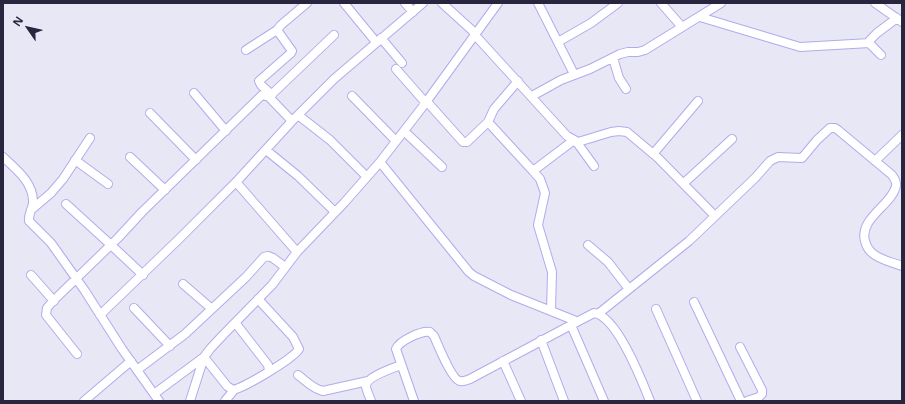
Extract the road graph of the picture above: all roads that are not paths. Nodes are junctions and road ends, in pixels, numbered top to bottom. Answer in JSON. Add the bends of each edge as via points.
{"nodes":[{"id":1,"x":307,"y":3,"type":"edge"},
{"id":2,"x":344,"y":3,"type":"edge"},
{"id":3,"x":405,"y":3,"type":"edge"},
{"id":4,"x":423,"y":3,"type":"edge"},
{"id":5,"x":442,"y":3,"type":"edge"},
{"id":6,"x":498,"y":3,"type":"edge"},
{"id":7,"x":538,"y":3,"type":"edge"},
{"id":8,"x":618,"y":3,"type":"edge"},
{"id":9,"x":661,"y":3,"type":"edge"},
{"id":10,"x":721,"y":3,"type":"edge"},
{"id":11,"x":875,"y":3,"type":"edge"},
{"id":12,"x":413,"y":12,"type":"junction"},
{"id":13,"x":700,"y":17,"type":"junction"},
{"id":14,"x":900,"y":20,"type":"edge"},
{"id":15,"x":682,"y":27,"type":"junction"},
{"id":16,"x":277,"y":30,"type":"junction"},
{"id":17,"x":475,"y":34,"type":"junction"},
{"id":18,"x":334,"y":35,"type":"dead end"},
{"id":19,"x":379,"y":40,"type":"junction"},
{"id":20,"x":558,"y":42,"type":"junction"},
{"id":21,"x":870,"y":43,"type":"junction"},
{"id":22,"x":246,"y":50,"type":"dead end"},
{"id":23,"x":881,"y":55,"type":"dead end"},
{"id":24,"x":614,"y":58,"type":"junction"},
{"id":25,"x":574,"y":74,"type":"junction"},
{"id":26,"x":518,"y":81,"type":"junction"},
{"id":27,"x":626,"y":89,"type":"dead end"},
{"id":28,"x":194,"y":93,"type":"dead end"},
{"id":29,"x":270,"y":96,"type":"junction"},
{"id":30,"x":352,"y":96,"type":"dead end"},
{"id":31,"x":532,"y":96,"type":"junction"},
{"id":32,"x":425,"y":102,"type":"junction"},
{"id":33,"x":698,"y":102,"type":"dead end"},
{"id":34,"x":150,"y":113,"type":"dead end"},
{"id":35,"x":298,"y":115,"type":"junction"},
{"id":36,"x":292,"y":122,"type":"junction"},
{"id":37,"x":488,"y":122,"type":"junction"},
{"id":38,"x":226,"y":131,"type":"junction"},
{"id":39,"x":404,"y":131,"type":"junction"},
{"id":40,"x":902,"y":135,"type":"edge"},
{"id":41,"x":90,"y":138,"type":"dead end"},
{"id":42,"x":732,"y":139,"type":"dead end"},
{"id":43,"x":574,"y":140,"type":"junction"},
{"id":44,"x":396,"y":141,"type":"junction"},
{"id":45,"x":266,"y":150,"type":"junction"},
{"id":46,"x":653,"y":154,"type":"junction"},
{"id":47,"x":3,"y":157,"type":"edge"},
{"id":48,"x":130,"y":157,"type":"dead end"},
{"id":49,"x":75,"y":160,"type":"junction"},
{"id":50,"x":196,"y":160,"type":"junction"},
{"id":51,"x":875,"y":161,"type":"junction"},
{"id":52,"x":380,"y":162,"type":"junction"},
{"id":53,"x":594,"y":166,"type":"dead end"},
{"id":54,"x":442,"y":167,"type":"dead end"},
{"id":55,"x":533,"y":171,"type":"junction"},
{"id":56,"x":367,"y":177,"type":"junction"},
{"id":57,"x":236,"y":182,"type":"junction"},
{"id":58,"x":108,"y":184,"type":"dead end"},
{"id":59,"x":684,"y":184,"type":"junction"},
{"id":60,"x":165,"y":190,"type":"junction"},
{"id":61,"x":66,"y":204,"type":"dead end"},
{"id":62,"x":31,"y":211,"type":"junction"},
{"id":63,"x":335,"y":212,"type":"junction"},
{"id":64,"x":716,"y":216,"type":"junction"},
{"id":65,"x":111,"y":244,"type":"junction"},
{"id":66,"x":588,"y":245,"type":"dead end"},
{"id":67,"x":297,"y":252,"type":"junction"},
{"id":68,"x":902,"y":266,"type":"edge"},
{"id":69,"x":285,"y":267,"type":"junction"},
{"id":70,"x":31,"y":275,"type":"dead end"},
{"id":71,"x":143,"y":275,"type":"junction"},
{"id":72,"x":76,"y":279,"type":"junction"},
{"id":73,"x":182,"y":284,"type":"dead end"},
{"id":74,"x":629,"y":289,"type":"junction"},
{"id":75,"x":258,"y":299,"type":"junction"},
{"id":76,"x":54,"y":301,"type":"junction"},
{"id":77,"x":694,"y":302,"type":"dead end"},
{"id":78,"x":134,"y":308,"type":"dead end"},
{"id":79,"x":212,"y":309,"type":"junction"},
{"id":80,"x":656,"y":309,"type":"dead end"},
{"id":81,"x":551,"y":311,"type":"junction"},
{"id":82,"x":598,"y":314,"type":"junction"},
{"id":83,"x":100,"y":315,"type":"junction"},
{"id":84,"x":573,"y":323,"type":"junction"},
{"id":85,"x":237,"y":324,"type":"dead end"},
{"id":86,"x":541,"y":340,"type":"junction"},
{"id":87,"x":170,"y":346,"type":"junction"},
{"id":88,"x":740,"y":347,"type":"dead end"},
{"id":89,"x":77,"y":354,"type":"dead end"},
{"id":90,"x":204,"y":358,"type":"junction"},
{"id":91,"x":131,"y":361,"type":"junction"},
{"id":92,"x":503,"y":361,"type":"junction"},
{"id":93,"x":401,"y":365,"type":"junction"},
{"id":94,"x":137,"y":370,"type":"junction"},
{"id":95,"x":269,"y":371,"type":"junction"},
{"id":96,"x":298,"y":375,"type":"dead end"},
{"id":97,"x":368,"y":381,"type":"junction"},
{"id":98,"x":234,"y":390,"type":"junction"},
{"id":99,"x":154,"y":394,"type":"junction"},
{"id":100,"x":84,"y":401,"type":"edge"},
{"id":101,"x":159,"y":401,"type":"edge"},
{"id":102,"x":190,"y":401,"type":"edge"},
{"id":103,"x":225,"y":401,"type":"edge"},
{"id":104,"x":371,"y":401,"type":"edge"},
{"id":105,"x":414,"y":401,"type":"edge"},
{"id":106,"x":521,"y":401,"type":"edge"},
{"id":107,"x":564,"y":401,"type":"edge"},
{"id":108,"x":604,"y":401,"type":"edge"},
{"id":109,"x":650,"y":401,"type":"edge"},
{"id":110,"x":697,"y":401,"type":"edge"},
{"id":111,"x":740,"y":401,"type":"edge"},
{"id":112,"x":747,"y":401,"type":"edge"}],
"edges":[{"from":1,"to":16,"type":"street"},
{"from":2,"to":19,"type":"street"},
{"from":3,"to":12,"type":"street"},
{"from":4,"to":12,"type":"street"},
{"from":5,"to":17,"type":"street"},
{"from":6,"to":17,"type":"street"},
{"from":7,"to":20,"type":"street"},
{"from":8,"to":20,"type":"street","via":[[591,23]]},
{"from":9,"to":15,"type":"street"},
{"from":10,"to":13,"type":"street"},
{"from":11,"to":14,"type":"street"},
{"from":12,"to":19,"type":"street"},
{"from":13,"to":15,"type":"street"},
{"from":13,"to":21,"type":"street","via":[[800,47]]},
{"from":14,"to":21,"type":"street","via":[[876,33]]},
{"from":15,"to":24,"type":"street","via":[[645,50],[624,52]]},
{"from":16,"to":22,"type":"street"},
{"from":16,"to":29,"type":"street","via":[[292,51],[260,81]]},
{"from":17,"to":26,"type":"street"},
{"from":17,"to":32,"type":"street"},
{"from":18,"to":29,"type":"street"},
{"from":19,"to":32,"type":"street"},
{"from":19,"to":35,"type":"street"},
{"from":20,"to":25,"type":"street"},
{"from":21,"to":23,"type":"street"},
{"from":24,"to":25,"type":"street"},
{"from":24,"to":27,"type":"street","via":[[619,78]]},
{"from":25,"to":31,"type":"street"},
{"from":26,"to":31,"type":"street"},
{"from":26,"to":37,"type":"street","via":[[494,109]]},
{"from":28,"to":38,"type":"street"},
{"from":29,"to":36,"type":"street"},
{"from":29,"to":38,"type":"street","via":[[262,95]]},
{"from":30,"to":44,"type":"street"},
{"from":31,"to":43,"type":"street","via":[[567,136]]},
{"from":32,"to":37,"type":"street","via":[[463,142],[467,142]]},
{"from":32,"to":39,"type":"street"},
{"from":33,"to":46,"type":"street"},
{"from":34,"to":50,"type":"street"},
{"from":35,"to":36,"type":"street"},
{"from":35,"to":56,"type":"street","via":[[330,140]]},
{"from":36,"to":45,"type":"street"},
{"from":37,"to":55,"type":"street"},
{"from":38,"to":50,"type":"street"},
{"from":39,"to":44,"type":"street"},
{"from":39,"to":54,"type":"street"},
{"from":40,"to":51,"type":"street"},
{"from":41,"to":49,"type":"street"},
{"from":42,"to":59,"type":"street"},
{"from":43,"to":46,"type":"street","via":[[578,142],[611,132],[624,131]]},
{"from":43,"to":53,"type":"street"},
{"from":43,"to":55,"type":"street"},
{"from":44,"to":52,"type":"street"},
{"from":45,"to":57,"type":"street"},
{"from":45,"to":63,"type":"street","via":[[298,176]]},
{"from":46,"to":59,"type":"street"},
{"from":47,"to":62,"type":"street","via":[[27,182],[33,200]]},
{"from":48,"to":60,"type":"street"},
{"from":49,"to":58,"type":"street"},
{"from":49,"to":62,"type":"street","via":[[57,186]]},
{"from":50,"to":60,"type":"street"},
{"from":51,"to":64,"type":"street","via":[[838,130],[830,128],[802,158],[778,157],[770,161]]},
{"from":51,"to":68,"type":"street","via":[[892,175],[897,185],[868,222],[864,229],[864,241],[874,255]]},
{"from":52,"to":56,"type":"street"},
{"from":52,"to":81,"type":"street","via":[[469,272],[505,292]]},
{"from":55,"to":81,"type":"street","via":[[540,179],[544,193],[538,225],[552,272]]},
{"from":56,"to":63,"type":"street"},
{"from":57,"to":67,"type":"street"},
{"from":57,"to":71,"type":"street"},
{"from":59,"to":64,"type":"street"},
{"from":60,"to":65,"type":"street"},
{"from":61,"to":65,"type":"street"},
{"from":62,"to":72,"type":"street","via":[[29,222],[51,243]]},
{"from":63,"to":67,"type":"street"},
{"from":64,"to":74,"type":"street"},
{"from":65,"to":71,"type":"street"},
{"from":65,"to":72,"type":"street"},
{"from":66,"to":74,"type":"street","via":[[608,262]]},
{"from":67,"to":69,"type":"street"},
{"from":69,"to":75,"type":"street"},
{"from":69,"to":79,"type":"street","via":[[273,258],[264,257]]},
{"from":70,"to":76,"type":"street"},
{"from":71,"to":83,"type":"street"},
{"from":72,"to":76,"type":"street"},
{"from":72,"to":83,"type":"street"},
{"from":73,"to":79,"type":"street"},
{"from":74,"to":82,"type":"street"},
{"from":75,"to":90,"type":"street","via":[[222,335]]},
{"from":75,"to":95,"type":"street","via":[[293,337],[299,349]]},
{"from":76,"to":89,"type":"street","via":[[47,308],[46,316]]},
{"from":77,"to":111,"type":"street"},
{"from":78,"to":87,"type":"street"},
{"from":79,"to":87,"type":"street"},
{"from":80,"to":110,"type":"street"},
{"from":81,"to":84,"type":"street"},
{"from":82,"to":84,"type":"street","via":[[591,314]]},
{"from":82,"to":109,"type":"street","via":[[619,336],[630,354]]},
{"from":83,"to":91,"type":"street"},
{"from":84,"to":86,"type":"street"},
{"from":84,"to":108,"type":"street"},
{"from":85,"to":95,"type":"street"},
{"from":86,"to":92,"type":"street"},
{"from":86,"to":107,"type":"street"},
{"from":87,"to":94,"type":"street"},
{"from":88,"to":112,"type":"street","via":[[762,390],[762,394]]},
{"from":90,"to":98,"type":"street","via":[[227,386]]},
{"from":90,"to":99,"type":"street"},
{"from":90,"to":102,"type":"street"},
{"from":91,"to":94,"type":"street"},
{"from":91,"to":100,"type":"street"},
{"from":92,"to":93,"type":"street","via":[[470,379],[458,380],[450,370],[434,336],[428,331],[397,346]]},
{"from":92,"to":106,"type":"street"},
{"from":93,"to":97,"type":"street"},
{"from":93,"to":105,"type":"street"},
{"from":94,"to":99,"type":"street"},
{"from":95,"to":98,"type":"street"},
{"from":96,"to":97,"type":"street","via":[[312,387],[323,392]]},
{"from":97,"to":104,"type":"street","via":[[366,387]]},
{"from":98,"to":103,"type":"street"},
{"from":99,"to":101,"type":"street"}]}
